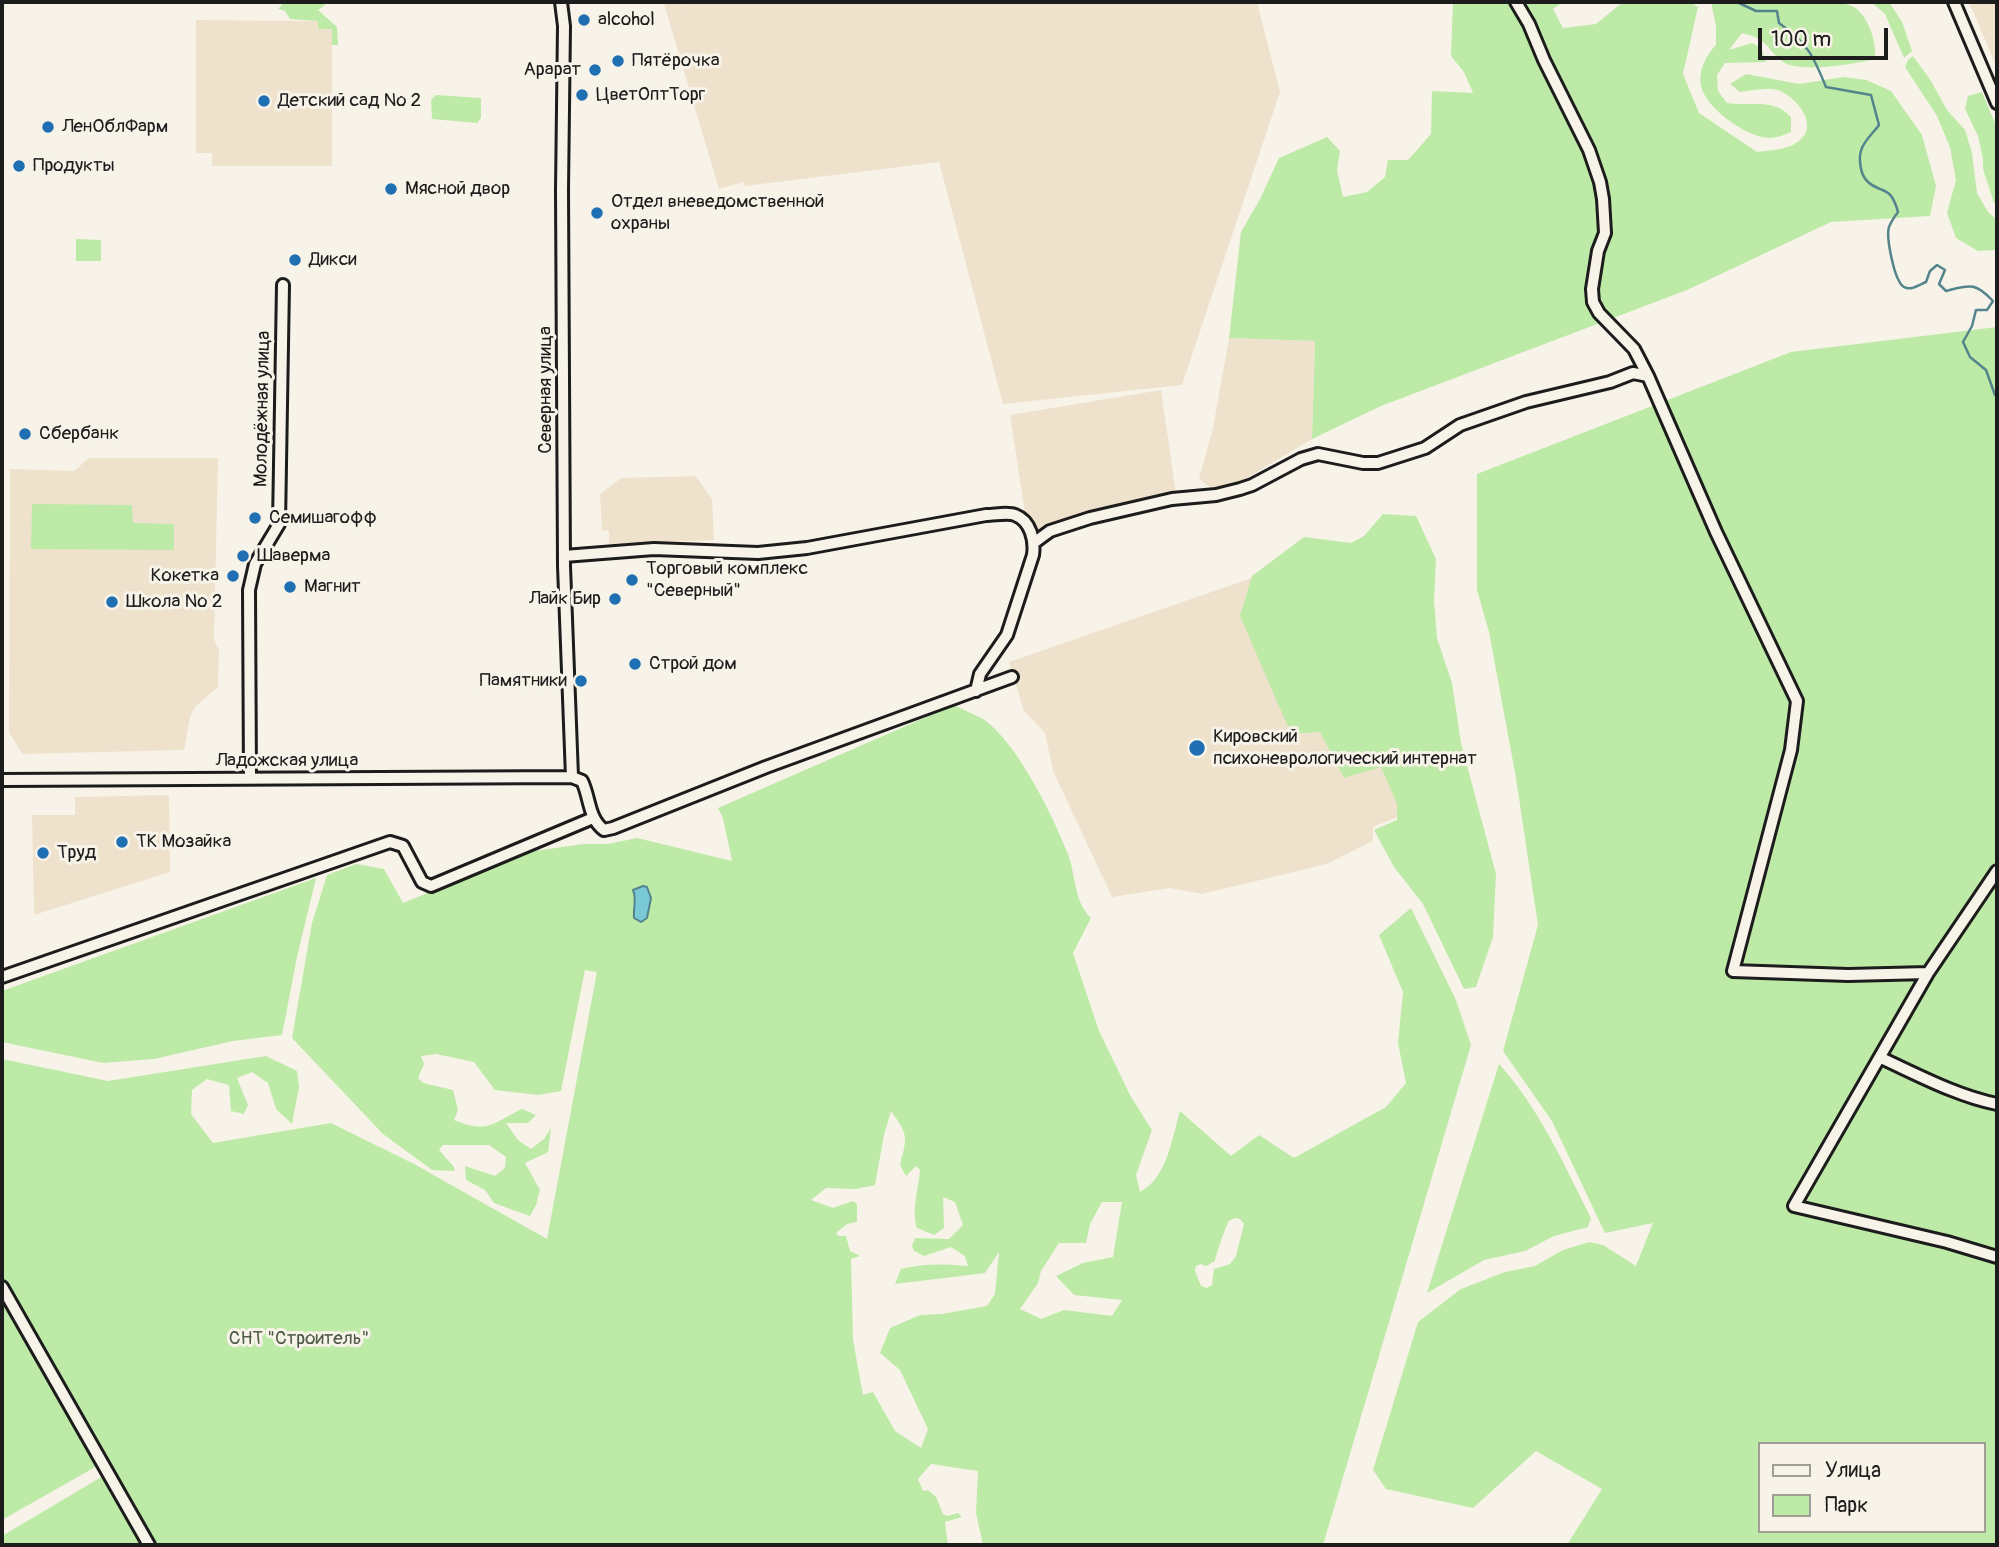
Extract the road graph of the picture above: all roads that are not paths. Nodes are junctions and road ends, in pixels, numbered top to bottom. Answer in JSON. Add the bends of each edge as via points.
{"nodes":[{"id":1,"x":561,"y":2,"type":"edge"},
{"id":2,"x":1516,"y":2,"type":"edge"},
{"id":3,"x":1954,"y":2,"type":"edge"},
{"id":4,"x":1997,"y":103,"type":"edge"},
{"id":5,"x":283,"y":285,"type":"dead end"},
{"id":6,"x":1648,"y":376,"type":"junction"},
{"id":7,"x":1035,"y":542,"type":"junction"},
{"id":8,"x":564,"y":556,"type":"junction"},
{"id":9,"x":1012,"y":677,"type":"dead end"},
{"id":10,"x":976,"y":691,"type":"junction"},
{"id":11,"x":572,"y":777,"type":"junction"},
{"id":12,"x":250,"y":778,"type":"junction"},
{"id":13,"x":2,"y":780,"type":"edge"},
{"id":14,"x":593,"y":818,"type":"junction"},
{"id":15,"x":1997,"y":871,"type":"edge"},
{"id":16,"x":1928,"y":973,"type":"junction"},
{"id":17,"x":2,"y":977,"type":"edge"},
{"id":18,"x":1881,"y":1058,"type":"junction"},
{"id":19,"x":1997,"y":1104,"type":"edge"},
{"id":20,"x":1997,"y":1257,"type":"edge"},
{"id":21,"x":2,"y":1287,"type":"edge"},
{"id":22,"x":149,"y":1545,"type":"edge"}],
"edges":[{"from":1,"to":8,"type":"street","name":"Северная улица"},
{"from":2,"to":6,"type":"street","via":[[1589,150],[1600,182],[1605,233],[1598,251],[1593,302],[1634,349]]},
{"from":3,"to":4,"type":"street"},
{"from":5,"to":12,"type":"street","name":"Молодёжная улица","via":[[279,524],[255,564],[249,590]]},
{"from":6,"to":7,"type":"street","via":[[1633,373],[1526,402],[1460,425],[1425,447],[1378,463],[1318,454],[1240,489],[1090,518],[1050,531]]},
{"from":6,"to":16,"type":"street","via":[[1797,701],[1791,750],[1733,971]]},
{"from":7,"to":8,"type":"street","via":[[1024,522],[1014,515],[986,515],[758,553],[654,549]]},
{"from":7,"to":10,"type":"street","via":[[1007,635],[980,674]]},
{"from":8,"to":11,"type":"street","name":"Северная улица"},
{"from":9,"to":10,"type":"street"},
{"from":10,"to":14,"type":"street","via":[[613,828],[604,830]]},
{"from":11,"to":12,"type":"street","name":"Ладожская улица"},
{"from":11,"to":14,"type":"street","via":[[582,780]]},
{"from":12,"to":13,"type":"street","name":"Ладожская улица"},
{"from":14,"to":17,"type":"street","via":[[430,886],[422,882],[402,846],[390,842]]},
{"from":15,"to":16,"type":"street"},
{"from":16,"to":18,"type":"street"},
{"from":18,"to":19,"type":"street"},
{"from":18,"to":20,"type":"street","via":[[1794,1206]]},
{"from":21,"to":22,"type":"street"}]}
